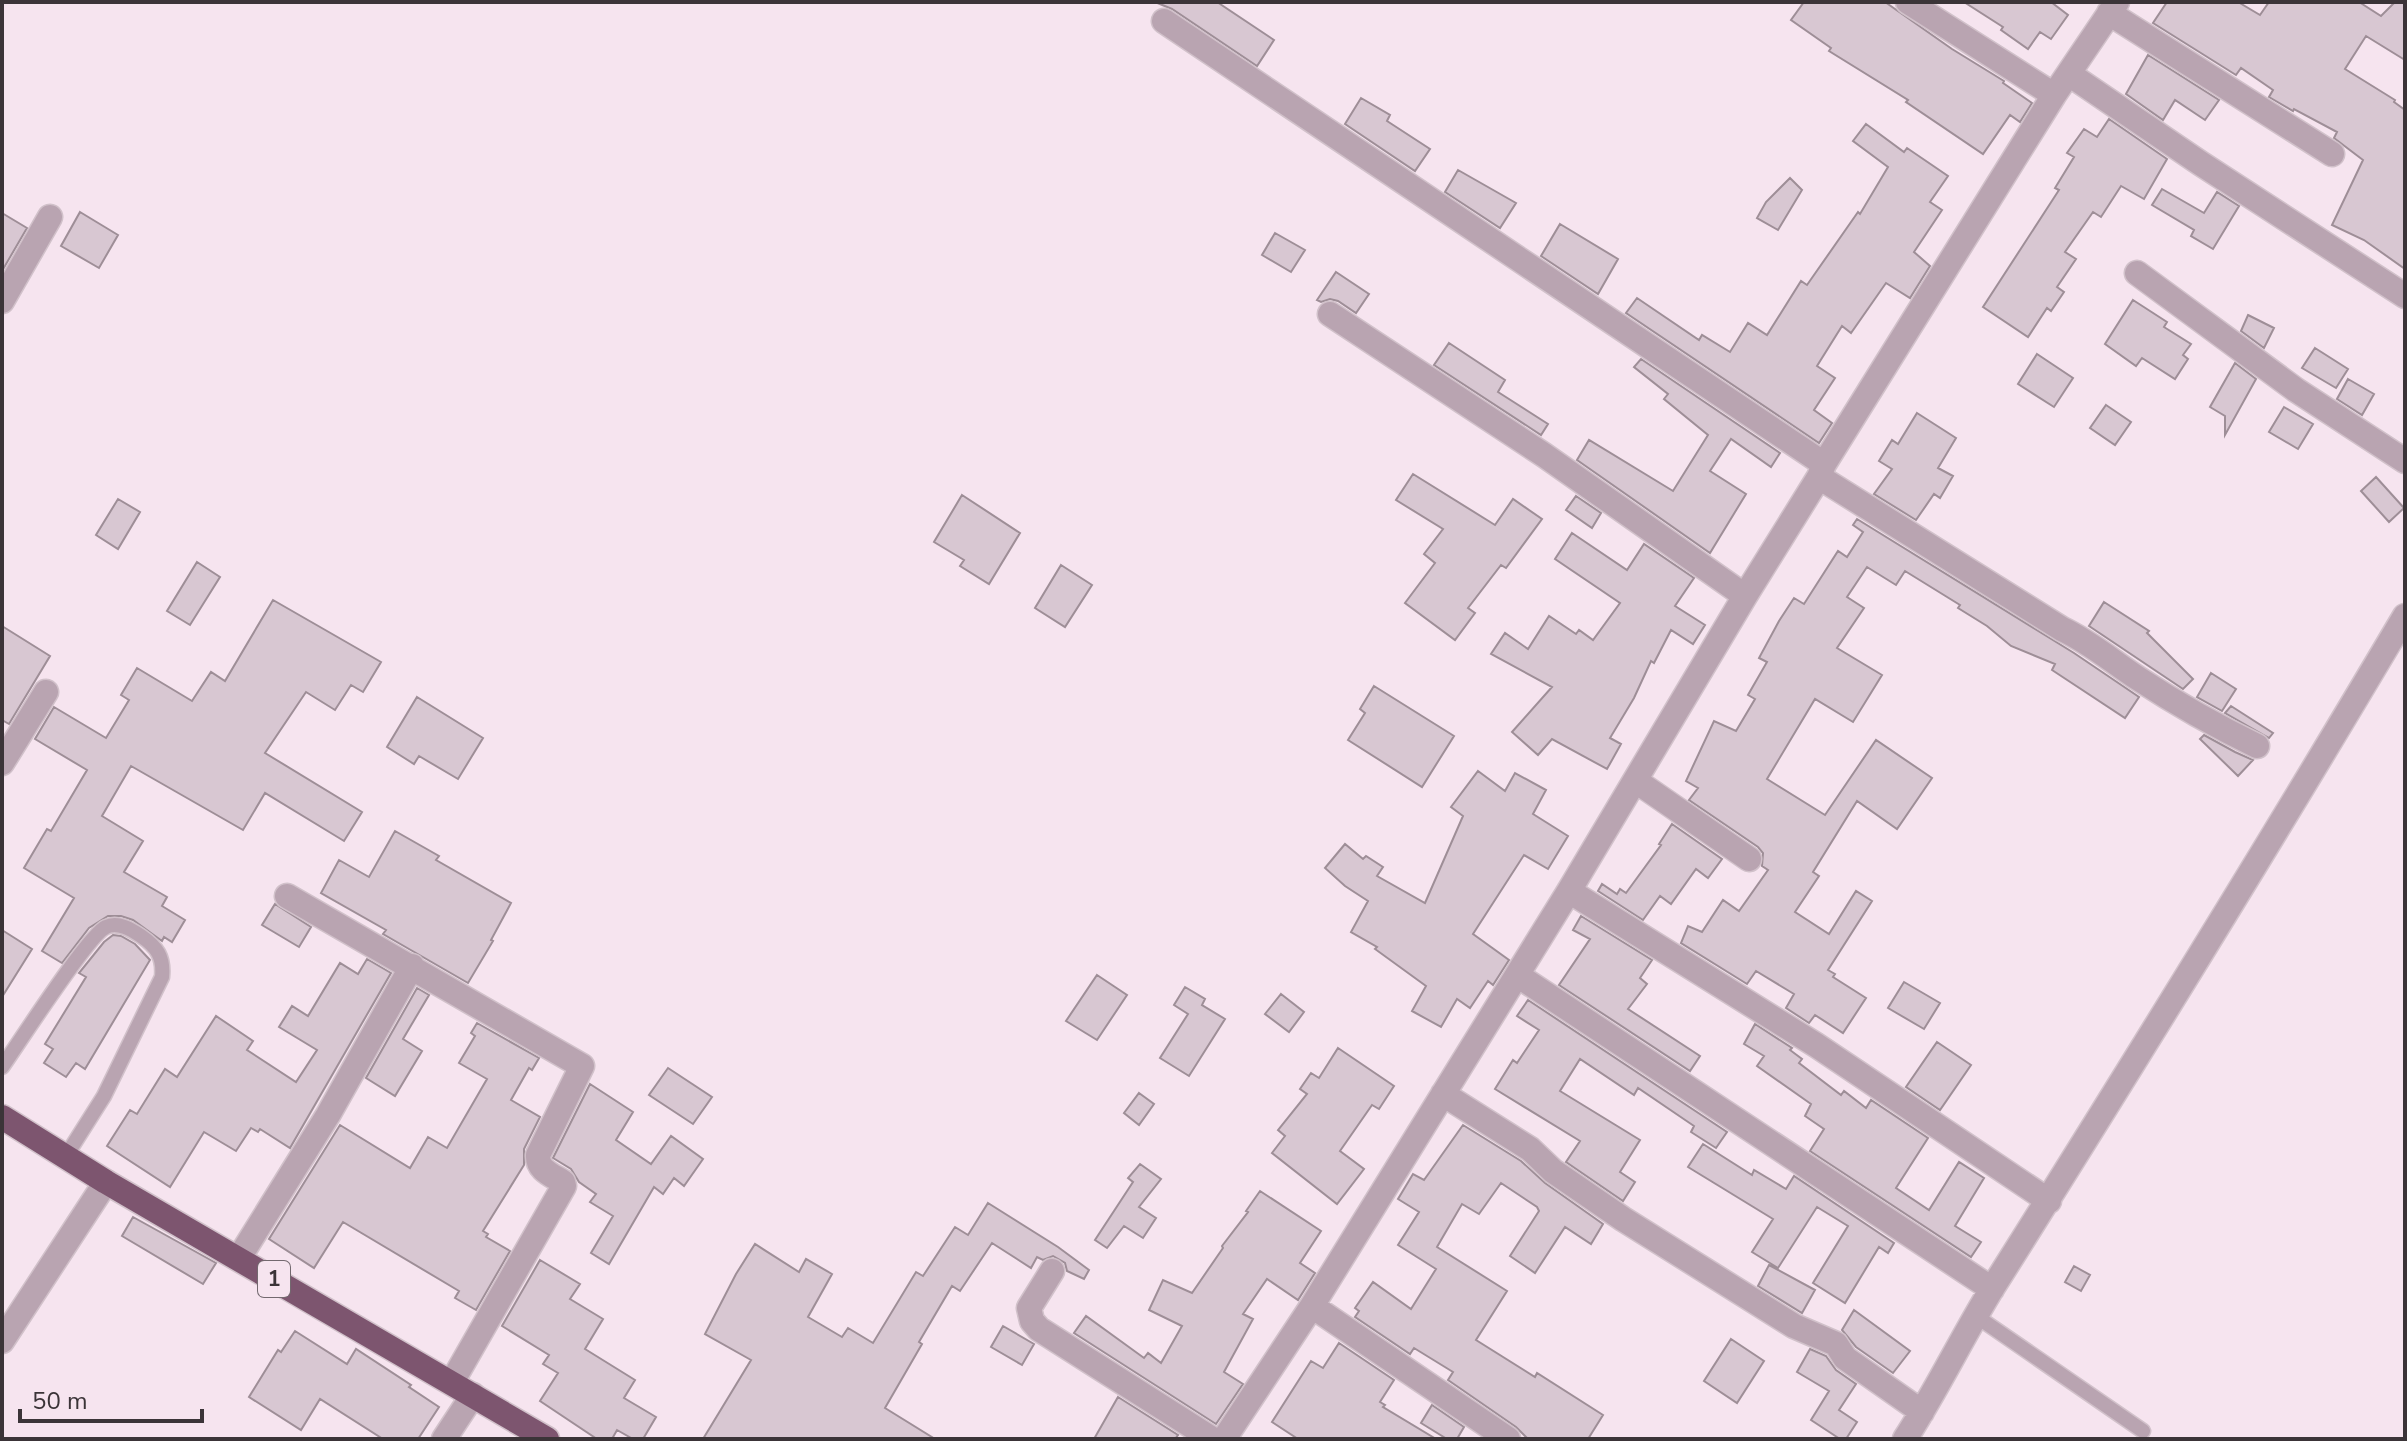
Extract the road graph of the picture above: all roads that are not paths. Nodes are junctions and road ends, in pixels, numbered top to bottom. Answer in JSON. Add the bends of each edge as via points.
{"nodes":[{"id":1,"x":1908,"y":2,"type":"edge"},
{"id":2,"x":2113,"y":7,"type":"edge"},
{"id":3,"x":1164,"y":21,"type":"dead end"},
{"id":4,"x":2069,"y":74,"type":"junction"},
{"id":5,"x":2054,"y":95,"type":"junction"},
{"id":6,"x":2332,"y":154,"type":"dead end"},
{"id":7,"x":50,"y":217,"type":"dead end"},
{"id":8,"x":2137,"y":273,"type":"dead end"},
{"id":9,"x":2405,"y":296,"type":"edge"},
{"id":10,"x":2,"y":301,"type":"edge"},
{"id":11,"x":1330,"y":314,"type":"dead end"},
{"id":12,"x":2405,"y":461,"type":"edge"},
{"id":13,"x":1822,"y":470,"type":"junction"},
{"id":14,"x":1745,"y":596,"type":"junction"},
{"id":15,"x":2405,"y":616,"type":"edge"},
{"id":16,"x":46,"y":692,"type":"dead end"},
{"id":17,"x":2257,"y":746,"type":"dead end"},
{"id":18,"x":2,"y":763,"type":"edge"},
{"id":19,"x":1636,"y":781,"type":"junction"},
{"id":20,"x":1749,"y":859,"type":"dead end"},
{"id":21,"x":1569,"y":891,"type":"junction"},
{"id":22,"x":287,"y":896,"type":"dead end"},
{"id":23,"x":412,"y":966,"type":"junction"},
{"id":24,"x":1517,"y":975,"type":"junction"},
{"id":25,"x":2,"y":1067,"type":"edge"},
{"id":26,"x":1443,"y":1094,"type":"junction"},
{"id":27,"x":2,"y":1117,"type":"edge"},
{"id":28,"x":66,"y":1156,"type":"junction"},
{"id":29,"x":106,"y":1182,"type":"junction"},
{"id":30,"x":2049,"y":1201,"type":"junction"},
{"id":31,"x":239,"y":1258,"type":"junction"},
{"id":32,"x":1052,"y":1271,"type":"dead end"},
{"id":33,"x":1992,"y":1289,"type":"junction"},
{"id":34,"x":1312,"y":1306,"type":"junction"},
{"id":35,"x":1976,"y":1316,"type":"junction"},
{"id":36,"x":2,"y":1341,"type":"edge"},
{"id":37,"x":452,"y":1382,"type":"junction"},
{"id":38,"x":473,"y":1395,"type":"junction"},
{"id":39,"x":1922,"y":1412,"type":"junction"},
{"id":40,"x":2143,"y":1431,"type":"dead end"},
{"id":41,"x":1224,"y":1438,"type":"edge"},
{"id":42,"x":444,"y":1439,"type":"edge"},
{"id":43,"x":547,"y":1439,"type":"edge"},
{"id":44,"x":1508,"y":1439,"type":"edge"},
{"id":45,"x":1905,"y":1439,"type":"edge"}],
"edges":[{"from":1,"to":5,"type":"street"},
{"from":2,"to":4,"type":"street"},
{"from":2,"to":6,"type":"street"},
{"from":3,"to":13,"type":"street"},
{"from":4,"to":5,"type":"street"},
{"from":4,"to":9,"type":"street"},
{"from":5,"to":13,"type":"street"},
{"from":7,"to":10,"type":"street"},
{"from":8,"to":12,"type":"street","via":[[2296,390]]},
{"from":11,"to":14,"type":"street"},
{"from":13,"to":14,"type":"street"},
{"from":13,"to":17,"type":"street","via":[[2192,714]]},
{"from":14,"to":19,"type":"street"},
{"from":15,"to":30,"type":"street"},
{"from":16,"to":18,"type":"street"},
{"from":19,"to":20,"type":"street"},
{"from":19,"to":21,"type":"street"},
{"from":21,"to":24,"type":"street"},
{"from":21,"to":30,"type":"street","via":[[1816,1045]]},
{"from":22,"to":23,"type":"street"},
{"from":23,"to":31,"type":"street"},
{"from":23,"to":37,"type":"street","via":[[582,1066],[538,1155],[541,1167],[564,1186]]},
{"from":24,"to":26,"type":"street"},
{"from":24,"to":33,"type":"street"},
{"from":25,"to":28,"type":"lane","via":[[105,927],[124,927],[152,944],[162,960],[162,977],[104,1096]]},
{"from":26,"to":34,"type":"street"},
{"from":26,"to":39,"type":"street","via":[[1530,1149],[1623,1219],[1794,1326],[1836,1344],[1845,1358]]},
{"from":27,"to":28,"type":"highway","number":"1"},
{"from":28,"to":29,"type":"highway","number":"1"},
{"from":29,"to":31,"type":"highway","number":"1"},
{"from":29,"to":36,"type":"street"},
{"from":30,"to":33,"type":"street"},
{"from":31,"to":37,"type":"highway","number":"1"},
{"from":32,"to":41,"type":"street","via":[[1029,1308],[1039,1329]]},
{"from":33,"to":35,"type":"street"},
{"from":34,"to":41,"type":"street"},
{"from":34,"to":44,"type":"street"},
{"from":35,"to":39,"type":"street"},
{"from":35,"to":40,"type":"lane"},
{"from":37,"to":38,"type":"highway","number":"1"},
{"from":38,"to":42,"type":"street"},
{"from":38,"to":43,"type":"highway","number":"1"},
{"from":39,"to":45,"type":"street"}]}
